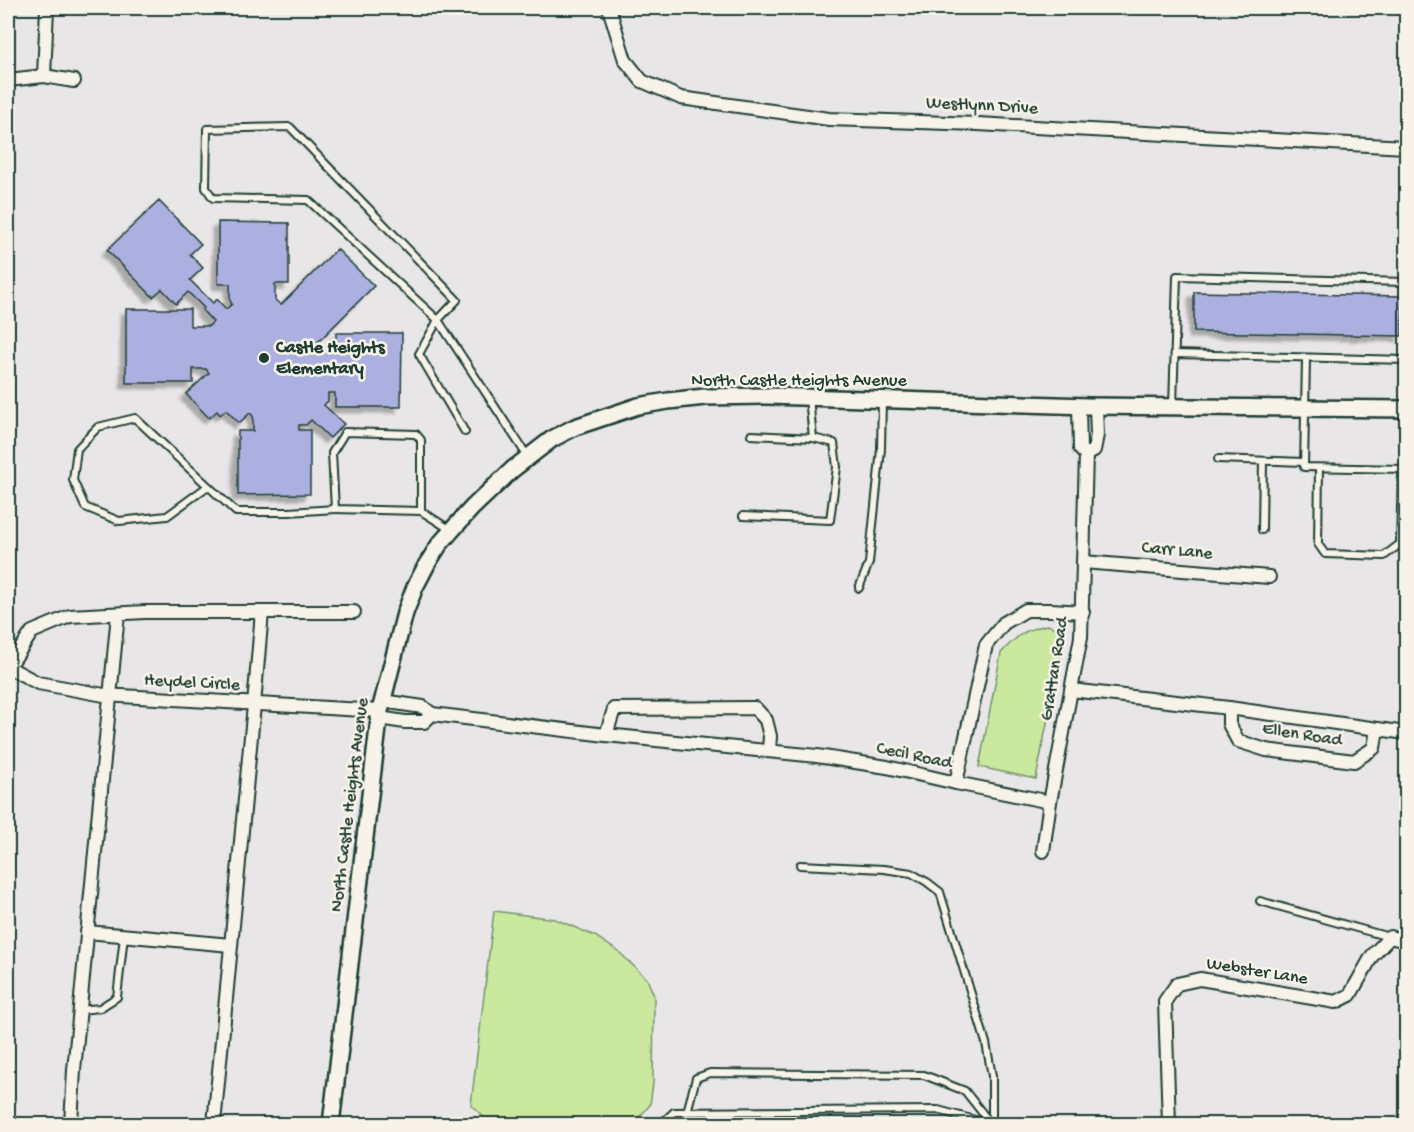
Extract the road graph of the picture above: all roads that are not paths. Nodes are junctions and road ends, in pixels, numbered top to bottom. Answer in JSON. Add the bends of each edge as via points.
{"nodes":[{"id":1,"x":47,"y":8,"type":"edge"},
{"id":2,"x":609,"y":8,"type":"edge"},
{"id":3,"x":44,"y":76,"type":"junction"},
{"id":4,"x":8,"y":80,"type":"edge"},
{"id":5,"x":74,"y":81,"type":"dead end"},
{"id":6,"x":1407,"y":147,"type":"edge"},
{"id":7,"x":1407,"y":282,"type":"edge"},
{"id":8,"x":438,"y":320,"type":"junction"},
{"id":9,"x":1174,"y":354,"type":"junction"},
{"id":10,"x":1306,"y":358,"type":"junction"},
{"id":11,"x":1407,"y":360,"type":"edge"},
{"id":12,"x":809,"y":398,"type":"junction"},
{"id":13,"x":882,"y":399,"type":"junction"},
{"id":14,"x":1079,"y":406,"type":"junction"},
{"id":15,"x":1096,"y":406,"type":"junction"},
{"id":16,"x":1173,"y":407,"type":"junction"},
{"id":17,"x":1305,"y":408,"type":"junction"},
{"id":18,"x":1407,"y":409,"type":"edge"},
{"id":19,"x":465,"y":432,"type":"dead end"},
{"id":20,"x":751,"y":435,"type":"dead end"},
{"id":21,"x":813,"y":438,"type":"junction"},
{"id":22,"x":1086,"y":455,"type":"junction"},
{"id":23,"x":529,"y":457,"type":"junction"},
{"id":24,"x":1218,"y":459,"type":"dead end"},
{"id":25,"x":1263,"y":461,"type":"junction"},
{"id":26,"x":1304,"y":462,"type":"junction"},
{"id":27,"x":1320,"y":468,"type":"junction"},
{"id":28,"x":1405,"y":469,"type":"edge"},
{"id":29,"x":208,"y":486,"type":"junction"},
{"id":30,"x":335,"y":509,"type":"junction"},
{"id":31,"x":421,"y":511,"type":"junction"},
{"id":32,"x":743,"y":516,"type":"dead end"},
{"id":33,"x":452,"y":530,"type":"junction"},
{"id":34,"x":1262,"y":530,"type":"dead end"},
{"id":35,"x":1083,"y":562,"type":"junction"},
{"id":36,"x":1269,"y":577,"type":"dead end"},
{"id":37,"x":859,"y":588,"type":"dead end"},
{"id":38,"x":262,"y":612,"type":"junction"},
{"id":39,"x":354,"y":612,"type":"dead end"},
{"id":40,"x":1083,"y":612,"type":"junction"},
{"id":41,"x":118,"y":614,"type":"junction"},
{"id":42,"x":8,"y":669,"type":"edge"},
{"id":43,"x":1071,"y":690,"type":"junction"},
{"id":44,"x":110,"y":696,"type":"junction"},
{"id":45,"x":254,"y":705,"type":"junction"},
{"id":46,"x":1229,"y":708,"type":"junction"},
{"id":47,"x":380,"y":710,"type":"junction"},
{"id":48,"x":432,"y":714,"type":"junction"},
{"id":49,"x":1377,"y":729,"type":"junction"},
{"id":50,"x":1407,"y":733,"type":"edge"},
{"id":51,"x":606,"y":735,"type":"junction"},
{"id":52,"x":769,"y":751,"type":"junction"},
{"id":53,"x":956,"y":783,"type":"junction"},
{"id":54,"x":1050,"y":802,"type":"junction"},
{"id":55,"x":1042,"y":851,"type":"dead end"},
{"id":56,"x":801,"y":865,"type":"dead end"},
{"id":57,"x":1260,"y":901,"type":"dead end"},
{"id":58,"x":87,"y":932,"type":"junction"},
{"id":59,"x":124,"y":935,"type":"junction"},
{"id":60,"x":1390,"y":937,"type":"junction"},
{"id":61,"x":1407,"y":941,"type":"edge"},
{"id":62,"x":231,"y":945,"type":"junction"},
{"id":63,"x":80,"y":1010,"type":"junction"},
{"id":64,"x":687,"y":1112,"type":"junction"},
{"id":65,"x":71,"y":1125,"type":"edge"},
{"id":66,"x":214,"y":1125,"type":"edge"},
{"id":67,"x":331,"y":1125,"type":"edge"},
{"id":68,"x":661,"y":1125,"type":"edge"},
{"id":69,"x":991,"y":1125,"type":"edge"},
{"id":70,"x":1169,"y":1125,"type":"edge"}],
"edges":[{"from":1,"to":3,"type":"street"},
{"from":2,"to":6,"type":"street","name":"Westlynn Drive","via":[[625,60],[642,81],[681,98],[829,119]]},
{"from":3,"to":4,"type":"street"},
{"from":3,"to":5,"type":"street"},
{"from":7,"to":9,"type":"lane","via":[[1177,276]]},
{"from":8,"to":8,"type":"lane","via":[[457,300],[290,127],[207,129],[206,188],[213,198],[308,200]]},
{"from":8,"to":19,"type":"lane","via":[[419,354]]},
{"from":8,"to":23,"type":"lane"},
{"from":9,"to":10,"type":"lane"},
{"from":9,"to":16,"type":"lane"},
{"from":10,"to":11,"type":"lane"},
{"from":10,"to":17,"type":"lane"},
{"from":12,"to":13,"type":"street","name":"North Castle Heights Avenue"},
{"from":12,"to":21,"type":"lane"},
{"from":12,"to":23,"type":"street","name":"North Castle Heights Avenue","via":[[705,398],[638,406],[575,427]]},
{"from":13,"to":14,"type":"street","name":"North Castle Heights Avenue"},
{"from":13,"to":37,"type":"lane","via":[[869,563]]},
{"from":14,"to":15,"type":"street","name":"North Castle Heights Avenue"},
{"from":14,"to":22,"type":"street","via":[[1080,448]]},
{"from":15,"to":16,"type":"street","name":"North Castle Heights Avenue"},
{"from":15,"to":22,"type":"street","via":[[1094,450]]},
{"from":16,"to":17,"type":"street","name":"North Castle Heights Avenue"},
{"from":17,"to":18,"type":"street","name":"North Castle Heights Avenue"},
{"from":17,"to":26,"type":"lane"},
{"from":20,"to":21,"type":"lane"},
{"from":21,"to":32,"type":"lane","via":[[834,443],[837,467],[830,520]]},
{"from":22,"to":35,"type":"street","name":"Grattan Road"},
{"from":23,"to":33,"type":"street","name":"North Castle Heights Avenue"},
{"from":24,"to":25,"type":"lane"},
{"from":25,"to":26,"type":"lane"},
{"from":25,"to":34,"type":"lane"},
{"from":26,"to":27,"type":"lane","via":[[1304,467]]},
{"from":27,"to":28,"type":"lane"},
{"from":27,"to":28,"type":"lane","via":[[1318,544],[1325,554],[1384,556],[1400,543]]},
{"from":29,"to":29,"type":"lane","via":[[167,516],[119,521],[86,507],[74,480],[77,448],[98,427],[135,418]]},
{"from":29,"to":30,"type":"lane","via":[[236,512]]},
{"from":30,"to":31,"type":"lane"},
{"from":30,"to":31,"type":"lane","via":[[332,453],[345,432],[416,434],[421,440]]},
{"from":31,"to":33,"type":"lane"},
{"from":33,"to":47,"type":"street","name":"North Castle Heights Avenue","via":[[427,564],[411,596]]},
{"from":35,"to":36,"type":"street","name":"Carr Lane"},
{"from":35,"to":40,"type":"street","name":"Grattan Road"},
{"from":38,"to":39,"type":"street"},
{"from":38,"to":41,"type":"street"},
{"from":38,"to":45,"type":"street"},
{"from":40,"to":43,"type":"street","name":"Grattan Road"},
{"from":40,"to":53,"type":"street","via":[[1026,610],[1004,622],[986,645]]},
{"from":41,"to":42,"type":"street","via":[[70,616],[32,632]]},
{"from":41,"to":44,"type":"street"},
{"from":42,"to":44,"type":"street","name":"Heydel Circle","via":[[38,683]]},
{"from":43,"to":46,"type":"street","name":"Ellen Road"},
{"from":43,"to":54,"type":"street","name":"Grattan Road"},
{"from":44,"to":45,"type":"street","name":"Heydel Circle"},
{"from":44,"to":58,"type":"street"},
{"from":45,"to":47,"type":"street","name":"Heydel Circle"},
{"from":45,"to":62,"type":"street"},
{"from":46,"to":49,"type":"street","name":"Ellen Road"},
{"from":46,"to":49,"type":"street","name":"Ellen Road","via":[[1229,724],[1238,741],[1266,750],[1354,760],[1374,748]]},
{"from":47,"to":48,"type":"street","via":[[423,707]]},
{"from":47,"to":48,"type":"street","via":[[405,722],[424,722]]},
{"from":47,"to":67,"type":"street","name":"North Castle Heights Avenue"},
{"from":48,"to":51,"type":"street","name":"Cecil Road"},
{"from":49,"to":50,"type":"street","name":"Ellen Road"},
{"from":51,"to":52,"type":"street","name":"Cecil Road"},
{"from":51,"to":52,"type":"street","via":[[614,709],[755,708],[766,720]]},
{"from":52,"to":53,"type":"street","name":"Cecil Road","via":[[887,767]]},
{"from":53,"to":54,"type":"street","name":"Cecil Road"},
{"from":54,"to":55,"type":"street","name":"Grattan Road"},
{"from":56,"to":69,"type":"lane","via":[[911,873],[940,892],[987,1043],[992,1076]]},
{"from":57,"to":60,"type":"lane"},
{"from":58,"to":59,"type":"street"},
{"from":58,"to":63,"type":"street"},
{"from":59,"to":62,"type":"street"},
{"from":59,"to":63,"type":"lane","via":[[117,997],[100,1008]]},
{"from":60,"to":61,"type":"street"},
{"from":60,"to":70,"type":"street","name":"Webster Lane","via":[[1372,956],[1350,995],[1336,1002],[1200,979],[1177,984],[1165,1001]]},
{"from":62,"to":66,"type":"street"},
{"from":63,"to":65,"type":"street"},
{"from":64,"to":68,"type":"lane","via":[[674,1112]]},
{"from":64,"to":69,"type":"lane","via":[[938,1110]]},
{"from":64,"to":69,"type":"lane","via":[[696,1078],[710,1073],[924,1075],[965,1091]]}]}
